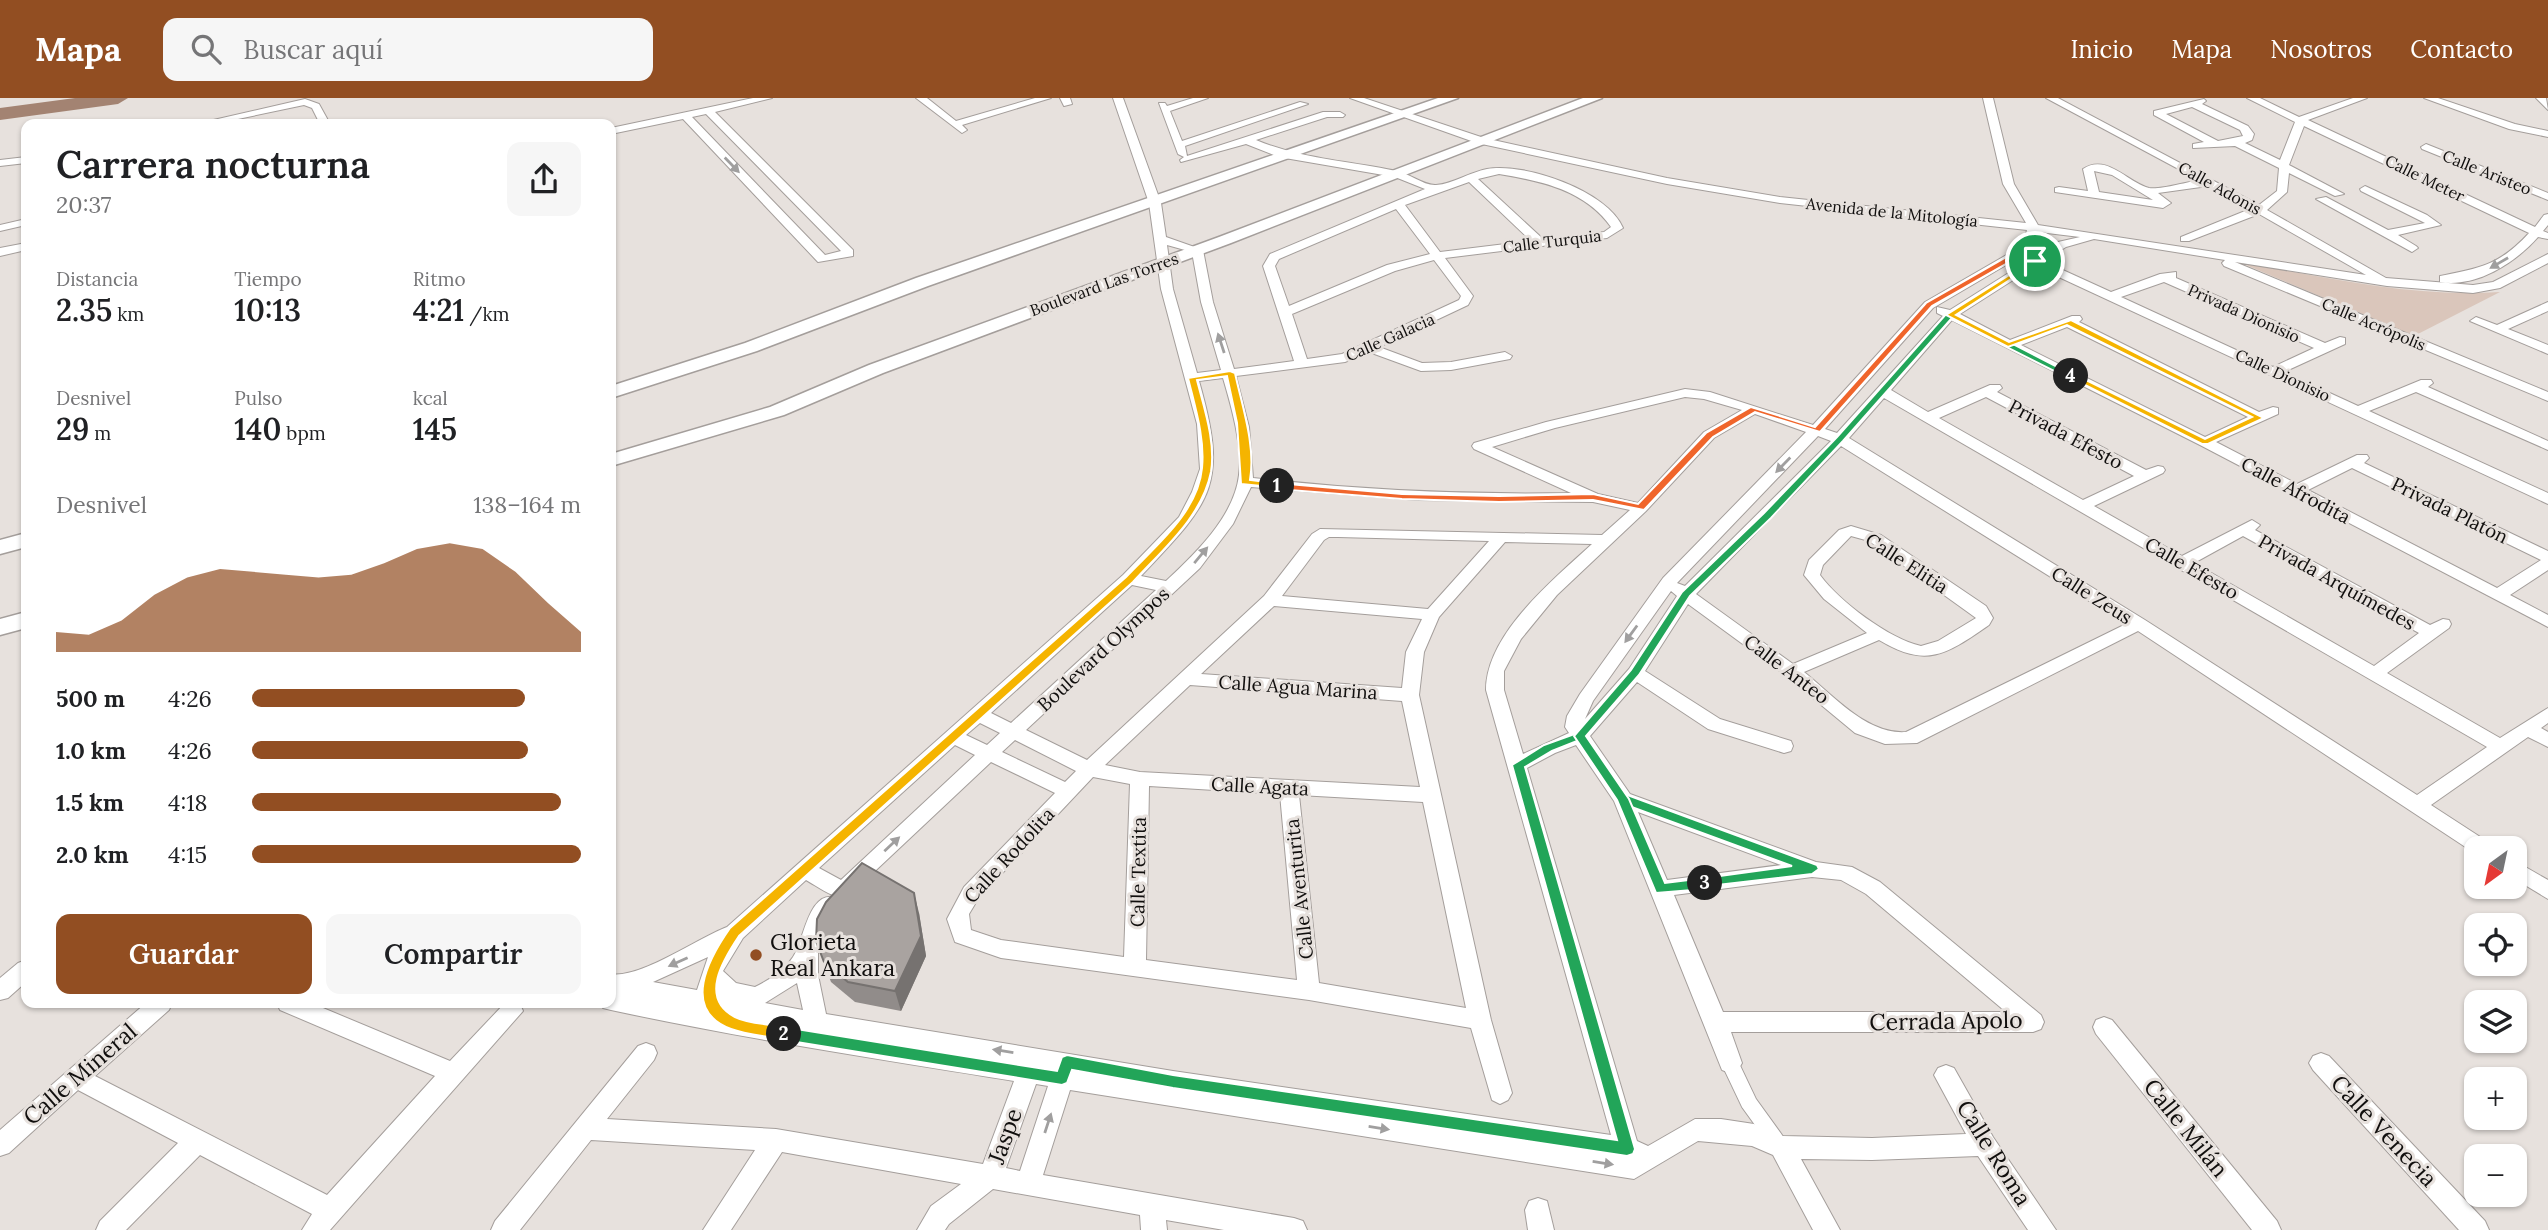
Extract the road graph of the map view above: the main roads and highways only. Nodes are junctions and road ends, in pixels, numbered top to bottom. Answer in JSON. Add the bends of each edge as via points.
{"nodes":[{"id":1,"x":1451,"y":98,"type":"edge"},
{"id":2,"x":1595,"y":98,"type":"edge"},
{"id":3,"x":616,"y":389,"type":"edge"},
{"id":4,"x":616,"y":459,"type":"edge"},
{"id":5,"x":21,"y":541,"type":"edge"},
{"id":6,"x":0,"y":547,"type":"edge"},
{"id":7,"x":21,"y":621,"type":"edge"},
{"id":8,"x":0,"y":627,"type":"edge"}],
"edges":[{"from":1,"to":3,"type":"main road","via":[[922,282],[751,347]]},
{"from":2,"to":4,"type":"main road","name":"Boulevard Las Torres","via":[[876,369],[777,411]]},
{"from":5,"to":6,"type":"main road"},
{"from":7,"to":8,"type":"main road"}]}
